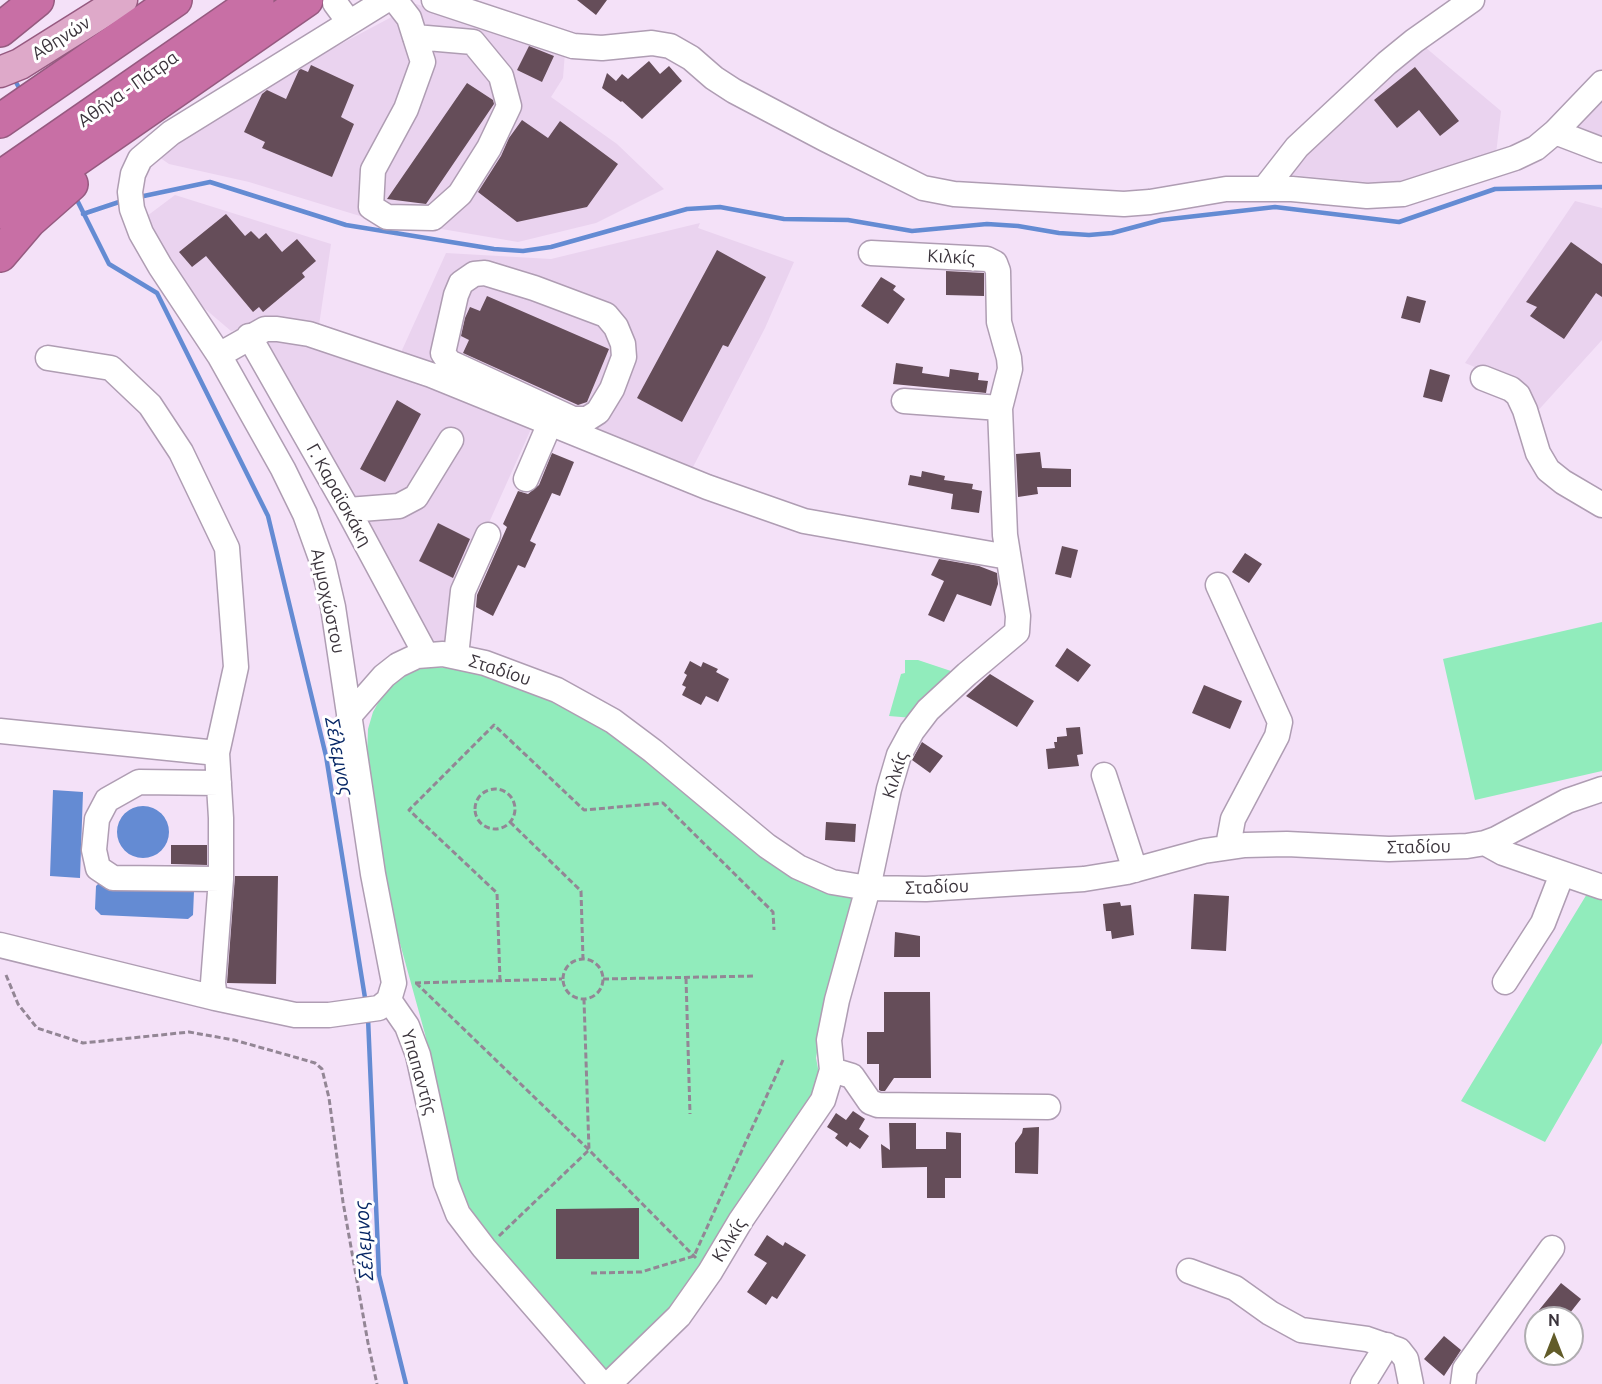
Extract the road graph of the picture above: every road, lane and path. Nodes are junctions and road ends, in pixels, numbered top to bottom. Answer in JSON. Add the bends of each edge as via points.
{"nodes":[{"id":1,"x":37,"y":0,"type":"edge"},
{"id":2,"x":121,"y":0,"type":"edge"},
{"id":3,"x":175,"y":0,"type":"edge"},
{"id":4,"x":216,"y":0,"type":"edge"},
{"id":5,"x":257,"y":0,"type":"edge"},
{"id":6,"x":386,"y":0,"type":"edge"},
{"id":7,"x":395,"y":0,"type":"edge"},
{"id":8,"x":435,"y":0,"type":"edge"},
{"id":9,"x":1472,"y":0,"type":"edge"},
{"id":10,"x":320,"y":2,"type":"edge"},
{"id":11,"x":349,"y":22,"type":"junction"},
{"id":12,"x":0,"y":30,"type":"edge"},
{"id":13,"x":415,"y":37,"type":"junction"},
{"id":14,"x":0,"y":51,"type":"edge"},
{"id":15,"x":0,"y":72,"type":"edge"},
{"id":16,"x":1602,"y":83,"type":"edge"},
{"id":17,"x":183,"y":84,"type":"junction"},
{"id":18,"x":0,"y":121,"type":"edge"},
{"id":19,"x":1555,"y":132,"type":"junction"},
{"id":20,"x":0,"y":150,"type":"edge"},
{"id":21,"x":1602,"y":150,"type":"edge"},
{"id":22,"x":0,"y":178,"type":"edge"},
{"id":23,"x":1264,"y":188,"type":"junction"},
{"id":24,"x":0,"y":212,"type":"edge"},
{"id":25,"x":871,"y":253,"type":"dead end"},
{"id":26,"x":0,"y":255,"type":"edge"},
{"id":27,"x":249,"y":336,"type":"junction"},
{"id":28,"x":219,"y":355,"type":"junction"},
{"id":29,"x":48,"y":358,"type":"dead end"},
{"id":30,"x":1483,"y":378,"type":"dead end"},
{"id":31,"x":508,"y":399,"type":"junction"},
{"id":32,"x":904,"y":401,"type":"dead end"},
{"id":33,"x":1000,"y":408,"type":"junction"},
{"id":34,"x":550,"y":423,"type":"junction"},
{"id":35,"x":452,"y":440,"type":"dead end"},
{"id":36,"x":526,"y":479,"type":"dead end"},
{"id":37,"x":1602,"y":505,"type":"edge"},
{"id":38,"x":348,"y":510,"type":"junction"},
{"id":39,"x":488,"y":535,"type":"dead end"},
{"id":40,"x":1008,"y":557,"type":"junction"},
{"id":41,"x":1218,"y":585,"type":"dead end"},
{"id":42,"x":426,"y":655,"type":"junction"},
{"id":43,"x":456,"y":656,"type":"junction"},
{"id":44,"x":349,"y":716,"type":"junction"},
{"id":45,"x":0,"y":731,"type":"edge"},
{"id":46,"x":217,"y":753,"type":"junction"},
{"id":47,"x":1104,"y":775,"type":"dead end"},
{"id":48,"x":219,"y":783,"type":"junction"},
{"id":49,"x":1602,"y":789,"type":"edge"},
{"id":50,"x":510,"y":822,"type":"junction"},
{"id":51,"x":1485,"y":843,"type":"junction"},
{"id":52,"x":1228,"y":846,"type":"junction"},
{"id":53,"x":1135,"y":870,"type":"junction"},
{"id":54,"x":1562,"y":874,"type":"junction"},
{"id":55,"x":220,"y":879,"type":"junction"},
{"id":56,"x":1602,"y":886,"type":"edge"},
{"id":57,"x":868,"y":888,"type":"junction"},
{"id":58,"x":774,"y":930,"type":"dead end"},
{"id":59,"x":0,"y":945,"type":"edge"},
{"id":60,"x":36,"y":954,"type":"junction"},
{"id":61,"x":583,"y":959,"type":"junction"},
{"id":62,"x":3,"y":965,"type":"edge"},
{"id":63,"x":756,"y":976,"type":"dead end"},
{"id":64,"x":686,"y":978,"type":"junction"},
{"id":65,"x":562,"y":979,"type":"junction"},
{"id":66,"x":603,"y":979,"type":"junction"},
{"id":67,"x":500,"y":981,"type":"junction"},
{"id":68,"x":1505,"y":982,"type":"dead end"},
{"id":69,"x":410,"y":983,"type":"dead end"},
{"id":70,"x":416,"y":983,"type":"junction"},
{"id":71,"x":215,"y":998,"type":"junction"},
{"id":72,"x":584,"y":1000,"type":"junction"},
{"id":73,"x":384,"y":1004,"type":"junction"},
{"id":74,"x":783,"y":1060,"type":"dead end"},
{"id":75,"x":832,"y":1070,"type":"junction"},
{"id":76,"x":1048,"y":1107,"type":"dead end"},
{"id":77,"x":690,"y":1114,"type":"dead end"},
{"id":78,"x":589,"y":1150,"type":"junction"},
{"id":79,"x":493,"y":1241,"type":"dead end"},
{"id":80,"x":1552,"y":1248,"type":"dead end"},
{"id":81,"x":702,"y":1264,"type":"junction"},
{"id":82,"x":1189,"y":1271,"type":"dead end"},
{"id":83,"x":591,"y":1273,"type":"dead end"},
{"id":84,"x":1387,"y":1345,"type":"junction"},
{"id":85,"x":377,"y":1384,"type":"edge"},
{"id":86,"x":602,"y":1384,"type":"edge"},
{"id":87,"x":609,"y":1384,"type":"edge"},
{"id":88,"x":1363,"y":1384,"type":"edge"},
{"id":89,"x":1411,"y":1384,"type":"edge"},
{"id":90,"x":1463,"y":1384,"type":"edge"}],
"edges":[{"from":1,"to":12,"type":"highway"},
{"from":2,"to":14,"type":"main road","name":"Αθηνών"},
{"from":2,"to":15,"type":"main road","name":"Αθηνών","via":[[20,64]]},
{"from":3,"to":18,"type":"highway"},
{"from":4,"to":20,"type":"highway","name":"Αθήνα - Πάτρα"},
{"from":5,"to":22,"type":"highway","name":"Αθήνα - Πάτρα"},
{"from":6,"to":11,"type":"street"},
{"from":7,"to":13,"type":"street","via":[[409,18]]},
{"from":8,"to":23,"type":"street","via":[[573,46],[669,46],[734,91],[911,183],[932,190],[1124,204],[1214,190]]},
{"from":9,"to":23,"type":"street","via":[[1387,63],[1297,147]]},
{"from":10,"to":11,"type":"street"},
{"from":10,"to":17,"type":"highway"},
{"from":11,"to":28,"type":"street","name":"Αμμοχώστου","via":[[171,133],[135,167],[130,192],[138,226]]},
{"from":13,"to":13,"type":"street","via":[[423,62],[406,108],[373,170],[370,207],[387,217],[433,218],[460,194],[509,106],[501,76],[473,42]]},
{"from":16,"to":19,"type":"street"},
{"from":17,"to":24,"type":"highway"},
{"from":17,"to":26,"type":"highway","via":[[29,221]]},
{"from":19,"to":21,"type":"street"},
{"from":19,"to":23,"type":"street","via":[[1536,148],[1515,158],[1403,194],[1367,196]]},
{"from":25,"to":33,"type":"street","name":"Κιλκίς","via":[[995,262],[999,322],[1010,369]]},
{"from":27,"to":28,"type":"street"},
{"from":27,"to":31,"type":"street","via":[[271,328],[309,334]]},
{"from":27,"to":38,"type":"street","name":"Γ. Καραϊσκάκη"},
{"from":28,"to":44,"type":"street","name":"Αμμοχώστου","via":[[283,469],[315,539],[331,597]]},
{"from":29,"to":46,"type":"street","via":[[111,368],[150,405],[180,452],[227,548],[236,667]]},
{"from":30,"to":37,"type":"street","via":[[1518,395],[1548,470]]},
{"from":31,"to":31,"type":"street","via":[[449,362],[443,353],[456,295],[461,283],[474,274],[485,273],[534,288],[606,315],[616,327],[624,357],[612,389],[597,412],[587,419],[573,419]]},
{"from":31,"to":34,"type":"street"},
{"from":32,"to":33,"type":"street"},
{"from":33,"to":40,"type":"street","name":"Κιλκίς"},
{"from":34,"to":36,"type":"street"},
{"from":34,"to":40,"type":"street","via":[[707,487],[804,521]]},
{"from":35,"to":38,"type":"street","via":[[416,497],[399,506]]},
{"from":38,"to":42,"type":"street","name":"Γ. Καραϊσκάκη"},
{"from":39,"to":43,"type":"street","via":[[463,591]]},
{"from":40,"to":57,"type":"street","name":"Κιλκίς","via":[[1017,632],[919,720],[894,771]]},
{"from":41,"to":52,"type":"street","via":[[1280,722],[1277,736],[1233,819]]},
{"from":42,"to":43,"type":"street","name":"Σταδίου"},
{"from":42,"to":44,"type":"street","name":"Σταδίου","via":[[391,670]]},
{"from":43,"to":57,"type":"street","name":"Σταδίου","via":[[520,675],[592,708],[653,751],[782,857],[832,882]]},
{"from":44,"to":73,"type":"street","name":"Αμμοχώστου","via":[[394,983]]},
{"from":45,"to":46,"type":"street"},
{"from":46,"to":48,"type":"street"},
{"from":47,"to":53,"type":"street"},
{"from":48,"to":55,"type":"street"},
{"from":48,"to":55,"type":"street","via":[[139,782],[107,800],[97,819],[94,850],[98,868],[113,878]]},
{"from":49,"to":51,"type":"street","name":"Σταδίου","via":[[1568,801]]},
{"from":50,"to":50,"type":"path","via":[[515,805],[509,795],[498,789],[481,795],[476,806],[482,823],[493,829]]},
{"from":50,"to":61,"type":"path","via":[[581,891]]},
{"from":51,"to":52,"type":"street","name":"Σταδίου","via":[[1389,849],[1287,844]]},
{"from":51,"to":54,"type":"street"},
{"from":52,"to":53,"type":"street","name":"Σταδίου"},
{"from":53,"to":57,"type":"street","name":"Σταδίου","via":[[1057,882]]},
{"from":54,"to":56,"type":"street"},
{"from":54,"to":68,"type":"street","via":[[1543,922]]},
{"from":55,"to":71,"type":"street"},
{"from":57,"to":75,"type":"street","name":"Κιλκίς","via":[[829,1040]]},
{"from":58,"to":67,"type":"path","via":[[773,912],[663,803],[584,810],[494,725],[409,810],[497,893]]},
{"from":59,"to":60,"type":"street"},
{"from":60,"to":62,"type":"street"},
{"from":60,"to":71,"type":"street"},
{"from":61,"to":65,"type":"path","via":[[567,966]]},
{"from":61,"to":66,"type":"path","via":[[597,965]]},
{"from":62,"to":85,"type":"path","via":[[18,1004],[37,1028],[83,1043],[189,1032],[234,1040],[315,1063],[322,1069]]},
{"from":63,"to":64,"type":"path"},
{"from":64,"to":66,"type":"path"},
{"from":64,"to":77,"type":"path"},
{"from":65,"to":67,"type":"path"},
{"from":65,"to":72,"type":"path","via":[[570,995]]},
{"from":66,"to":72,"type":"path","via":[[598,993]]},
{"from":67,"to":70,"type":"path"},
{"from":69,"to":70,"type":"path"},
{"from":70,"to":78,"type":"path"},
{"from":71,"to":73,"type":"street","via":[[296,1015],[329,1015]]},
{"from":72,"to":78,"type":"path"},
{"from":73,"to":86,"type":"street","name":"Υπαπαντής","via":[[407,1026],[418,1055],[446,1183],[458,1214]]},
{"from":74,"to":81,"type":"path"},
{"from":75,"to":76,"type":"street","via":[[852,1076],[870,1102],[878,1105]]},
{"from":75,"to":81,"type":"street","name":"Κιλκίς","via":[[823,1100],[741,1220]]},
{"from":78,"to":79,"type":"path"},
{"from":78,"to":81,"type":"path"},
{"from":80,"to":90,"type":"street","via":[[1465,1369]]},
{"from":81,"to":83,"type":"path","via":[[641,1272]]},
{"from":81,"to":87,"type":"street","name":"Κιλκίς","via":[[680,1316]]},
{"from":82,"to":84,"type":"street","via":[[1235,1288],[1301,1330]]},
{"from":84,"to":88,"type":"street"},
{"from":84,"to":89,"type":"street","via":[[1399,1350],[1406,1359]]}]}
